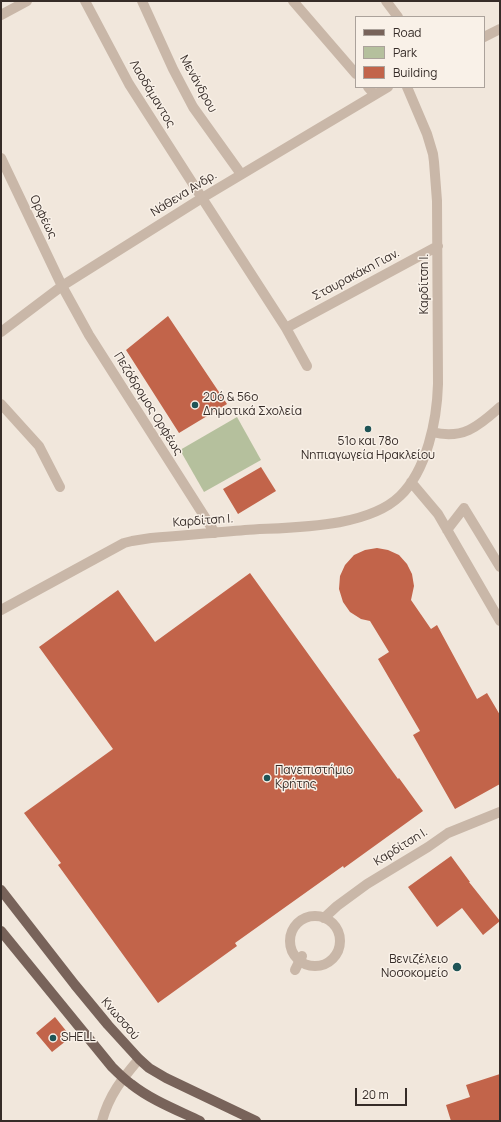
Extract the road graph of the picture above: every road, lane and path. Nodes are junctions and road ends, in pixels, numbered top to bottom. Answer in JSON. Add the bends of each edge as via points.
{"nodes":[{"id":1,"x":28,"y":1,"type":"edge"},
{"id":2,"x":85,"y":1,"type":"edge"},
{"id":3,"x":142,"y":1,"type":"edge"},
{"id":4,"x":293,"y":1,"type":"edge"},
{"id":5,"x":386,"y":1,"type":"edge"},
{"id":6,"x":1,"y":15,"type":"edge"},
{"id":7,"x":397,"y":16,"type":"edge"},
{"id":8,"x":500,"y":29,"type":"edge"},
{"id":9,"x":485,"y":36,"type":"edge"},
{"id":10,"x":355,"y":73,"type":"edge"},
{"id":11,"x":384,"y":88,"type":"edge"},
{"id":12,"x":407,"y":88,"type":"edge"},
{"id":13,"x":371,"y":91,"type":"edge"},
{"id":14,"x":1,"y":158,"type":"edge"},
{"id":15,"x":241,"y":174,"type":"junction"},
{"id":16,"x":202,"y":198,"type":"junction"},
{"id":17,"x":438,"y":246,"type":"junction"},
{"id":18,"x":62,"y":286,"type":"junction"},
{"id":19,"x":286,"y":328,"type":"junction"},
{"id":20,"x":1,"y":332,"type":"edge"},
{"id":21,"x":307,"y":366,"type":"dead end"},
{"id":22,"x":1,"y":404,"type":"edge"},
{"id":23,"x":500,"y":407,"type":"edge"},
{"id":24,"x":432,"y":432,"type":"junction"},
{"id":25,"x":411,"y":482,"type":"junction"},
{"id":26,"x":60,"y":487,"type":"dead end"},
{"id":27,"x":447,"y":530,"type":"junction"},
{"id":28,"x":215,"y":533,"type":"junction"},
{"id":29,"x":500,"y":567,"type":"edge"},
{"id":30,"x":1,"y":610,"type":"edge"},
{"id":31,"x":500,"y":621,"type":"edge"},
{"id":32,"x":500,"y":812,"type":"edge"},
{"id":33,"x":1,"y":890,"type":"edge"},
{"id":34,"x":324,"y":918,"type":"junction"},
{"id":35,"x":1,"y":931,"type":"edge"},
{"id":36,"x":139,"y":1059,"type":"junction"},
{"id":37,"x":123,"y":1077,"type":"junction"},
{"id":38,"x":102,"y":1121,"type":"edge"},
{"id":39,"x":200,"y":1121,"type":"edge"},
{"id":40,"x":256,"y":1121,"type":"edge"}],
"edges":[{"from":1,"to":6,"type":"street"},
{"from":2,"to":16,"type":"street","name":"Λαοδάμαντος","via":[[129,84]]},
{"from":3,"to":15,"type":"street","name":"Μενάνδρου","via":[[193,107]]},
{"from":4,"to":10,"type":"street"},
{"from":5,"to":7,"type":"street"},
{"from":8,"to":9,"type":"street"},
{"from":11,"to":13,"type":"street","name":"Νάθενα Ανδρ."},
{"from":12,"to":17,"type":"street","name":"Καρδίτση Ι.","via":[[433,154]]},
{"from":13,"to":15,"type":"street","name":"Νάθενα Ανδρ."},
{"from":14,"to":18,"type":"street","name":"Ορφέως"},
{"from":15,"to":16,"type":"street","name":"Νάθενα Ανδρ."},
{"from":16,"to":18,"type":"street","name":"Νάθενα Ανδρ."},
{"from":16,"to":19,"type":"street"},
{"from":17,"to":19,"type":"street","name":"Σταυρακάκη Γιαν."},
{"from":17,"to":24,"type":"street","name":"Καρδίτση Ι.","via":[[438,395]]},
{"from":18,"to":20,"type":"street","name":"Νάθενα Ανδρ."},
{"from":18,"to":28,"type":"street","name":"Πεζόδρομος Ορφέως","via":[[89,335]]},
{"from":19,"to":21,"type":"street"},
{"from":22,"to":26,"type":"street","via":[[39,446]]},
{"from":23,"to":24,"type":"street","via":[[470,430],[452,435]]},
{"from":24,"to":25,"type":"street","name":"Καρδίτση Ι.","via":[[425,456]]},
{"from":25,"to":27,"type":"street","via":[[438,514]]},
{"from":25,"to":28,"type":"street","name":"Καρδίτση Ι.","via":[[400,496],[389,504],[374,512],[343,521]]},
{"from":27,"to":29,"type":"street","via":[[464,508]]},
{"from":27,"to":31,"type":"street"},
{"from":28,"to":30,"type":"street","name":"Καρδίτση Ι.","via":[[151,538],[124,543]]},
{"from":32,"to":34,"type":"street","name":"Καρδίτση Ι.","via":[[448,833],[367,884]]},
{"from":33,"to":36,"type":"main road","name":"Κνωσσού","via":[[80,991]]},
{"from":34,"to":34,"type":"street","via":[[339,932],[340,948],[336,956],[323,966],[315,967],[298,962],[293,955],[289,939],[296,923],[312,916]]},
{"from":35,"to":37,"type":"main road","via":[[112,1067]]},
{"from":36,"to":37,"type":"street"},
{"from":36,"to":40,"type":"main road","name":"Κνωσσού","via":[[166,1078]]},
{"from":37,"to":38,"type":"street","via":[[111,1096]]},
{"from":37,"to":39,"type":"main road","via":[[151,1097]]}]}
